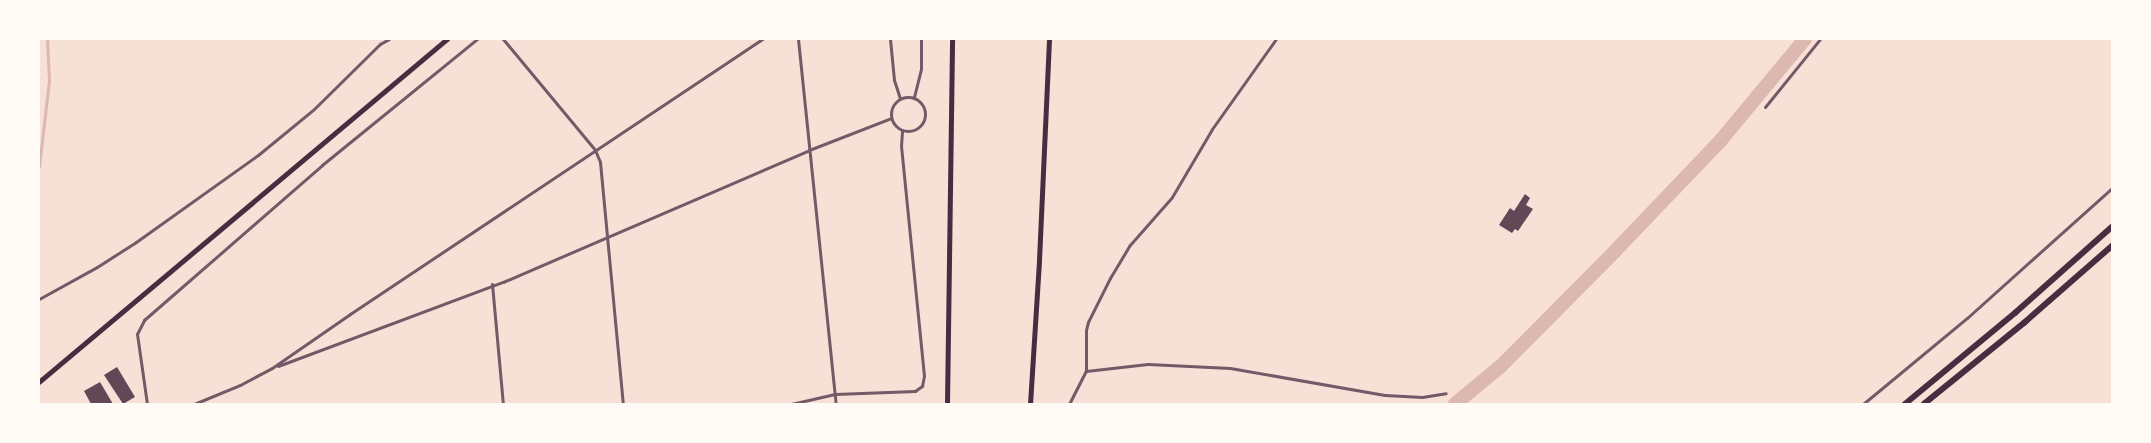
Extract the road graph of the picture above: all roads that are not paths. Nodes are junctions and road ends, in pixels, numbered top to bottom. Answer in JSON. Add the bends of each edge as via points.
{"nodes":[{"id":1,"x":389,"y":39,"type":"edge"},
{"id":2,"x":447,"y":39,"type":"edge"},
{"id":3,"x":477,"y":39,"type":"edge"},
{"id":4,"x":503,"y":39,"type":"edge"},
{"id":5,"x":763,"y":39,"type":"edge"},
{"id":6,"x":798,"y":39,"type":"edge"},
{"id":7,"x":890,"y":39,"type":"edge"},
{"id":8,"x":921,"y":39,"type":"edge"},
{"id":9,"x":952,"y":39,"type":"edge"},
{"id":10,"x":1049,"y":39,"type":"edge"},
{"id":11,"x":1276,"y":39,"type":"edge"},
{"id":12,"x":1820,"y":39,"type":"edge"},
{"id":13,"x":914,"y":97,"type":"junction"},
{"id":14,"x":900,"y":98,"type":"junction"},
{"id":15,"x":1764,"y":108,"type":"dead end"},
{"id":16,"x":891,"y":118,"type":"junction"},
{"id":17,"x":902,"y":130,"type":"junction"},
{"id":18,"x":595,"y":150,"type":"junction"},
{"id":19,"x":809,"y":150,"type":"junction"},
{"id":20,"x":2112,"y":188,"type":"edge"},
{"id":21,"x":2112,"y":227,"type":"edge"},
{"id":22,"x":606,"y":236,"type":"junction"},
{"id":23,"x":2112,"y":246,"type":"edge"},
{"id":24,"x":492,"y":284,"type":"junction"},
{"id":25,"x":39,"y":299,"type":"edge"},
{"id":26,"x":272,"y":368,"type":"junction"},
{"id":27,"x":1086,"y":371,"type":"junction"},
{"id":28,"x":39,"y":382,"type":"edge"},
{"id":29,"x":1446,"y":393,"type":"dead end"},
{"id":30,"x":836,"y":394,"type":"junction"},
{"id":31,"x":147,"y":404,"type":"edge"},
{"id":32,"x":194,"y":404,"type":"edge"},
{"id":33,"x":502,"y":404,"type":"edge"},
{"id":34,"x":623,"y":404,"type":"edge"},
{"id":35,"x":791,"y":404,"type":"edge"},
{"id":36,"x":836,"y":404,"type":"edge"},
{"id":37,"x":948,"y":404,"type":"edge"},
{"id":38,"x":1030,"y":404,"type":"edge"},
{"id":39,"x":1069,"y":404,"type":"edge"},
{"id":40,"x":1863,"y":404,"type":"edge"},
{"id":41,"x":1905,"y":404,"type":"edge"},
{"id":42,"x":1924,"y":404,"type":"edge"}],
"edges":[{"from":1,"to":25,"type":"street","via":[[314,109],[258,155],[136,242]]},
{"from":2,"to":28,"type":"main road"},
{"from":3,"to":31,"type":"street","via":[[322,166],[144,320],[137,334]]},
{"from":4,"to":18,"type":"street"},
{"from":5,"to":18,"type":"street"},
{"from":6,"to":19,"type":"street"},
{"from":7,"to":14,"type":"street","via":[[894,80]]},
{"from":8,"to":13,"type":"street","via":[[921,69]]},
{"from":9,"to":37,"type":"main road"},
{"from":10,"to":38,"type":"highway"},
{"from":11,"to":27,"type":"street","via":[[1212,129],[1172,197],[1129,246],[1098,298],[1086,330]]},
{"from":12,"to":15,"type":"street"},
{"from":13,"to":14,"type":"street"},
{"from":13,"to":17,"type":"street","via":[[925,109],[924,122],[914,130]]},
{"from":14,"to":16,"type":"street","via":[[893,106]]},
{"from":16,"to":17,"type":"street"},
{"from":16,"to":19,"type":"street"},
{"from":17,"to":30,"type":"street","via":[[924,376],[922,386],[915,391]]},
{"from":18,"to":22,"type":"street","via":[[600,162]]},
{"from":18,"to":26,"type":"street"},
{"from":19,"to":22,"type":"street"},
{"from":19,"to":30,"type":"street"},
{"from":20,"to":40,"type":"street","via":[[1967,318]]},
{"from":21,"to":41,"type":"highway"},
{"from":22,"to":24,"type":"street"},
{"from":22,"to":34,"type":"street"},
{"from":23,"to":42,"type":"highway"},
{"from":24,"to":26,"type":"street"},
{"from":24,"to":33,"type":"street"},
{"from":26,"to":32,"type":"street"},
{"from":27,"to":29,"type":"street","via":[[1148,364],[1230,368],[1386,395],[1422,397]]},
{"from":27,"to":39,"type":"street"},
{"from":30,"to":35,"type":"street"},
{"from":30,"to":36,"type":"street"}]}
